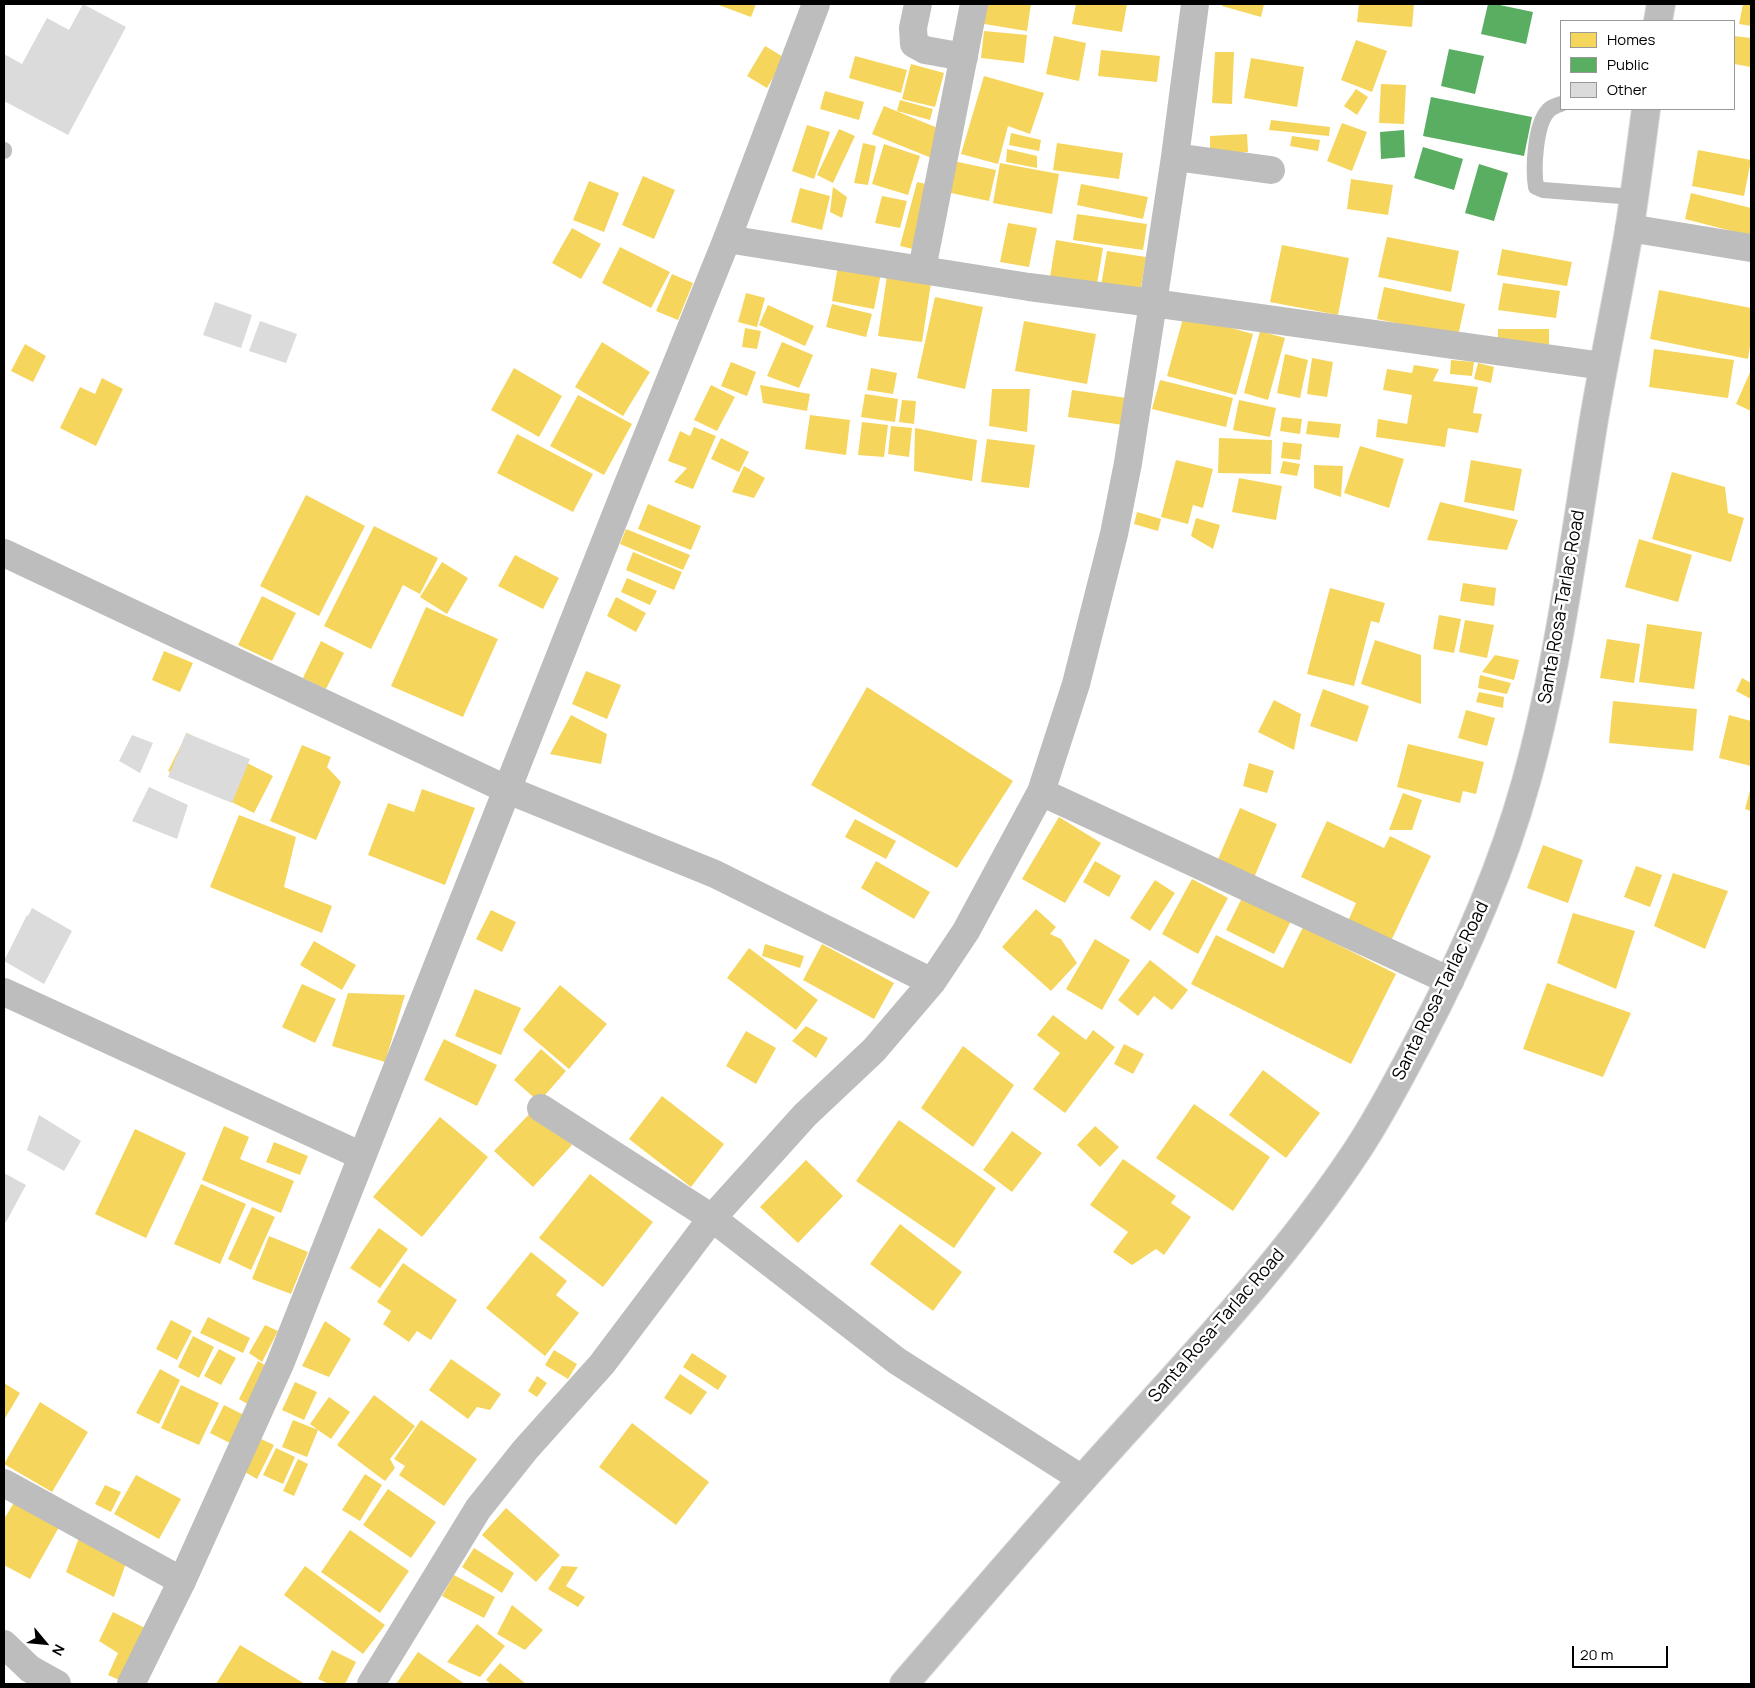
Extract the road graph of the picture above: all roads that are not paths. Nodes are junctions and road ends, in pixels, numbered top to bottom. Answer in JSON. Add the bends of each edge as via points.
{"nodes":[{"id":1,"x":816,"y":4,"type":"edge"},
{"id":2,"x":918,"y":4,"type":"edge"},
{"id":3,"x":974,"y":4,"type":"edge"},
{"id":4,"x":1195,"y":4,"type":"edge"},
{"id":5,"x":1661,"y":4,"type":"edge"},
{"id":6,"x":1658,"y":20,"type":"edge"},
{"id":7,"x":964,"y":57,"type":"junction"},
{"id":8,"x":1560,"y":104,"type":"edge"},
{"id":9,"x":1646,"y":110,"type":"edge"},
{"id":10,"x":1175,"y":157,"type":"junction"},
{"id":11,"x":1271,"y":170,"type":"dead end"},
{"id":12,"x":1634,"y":197,"type":"junction"},
{"id":13,"x":1629,"y":228,"type":"junction"},
{"id":14,"x":727,"y":239,"type":"junction"},
{"id":15,"x":1751,"y":248,"type":"edge"},
{"id":16,"x":922,"y":269,"type":"junction"},
{"id":17,"x":1153,"y":303,"type":"junction"},
{"id":18,"x":1603,"y":366,"type":"junction"},
{"id":19,"x":4,"y":553,"type":"edge"},
{"id":20,"x":508,"y":790,"type":"junction"},
{"id":21,"x":1041,"y":792,"type":"junction"},
{"id":22,"x":1450,"y":981,"type":"junction"},
{"id":23,"x":932,"y":982,"type":"junction"},
{"id":24,"x":4,"y":992,"type":"edge"},
{"id":25,"x":541,"y":1108,"type":"dead end"},
{"id":26,"x":362,"y":1156,"type":"junction"},
{"id":27,"x":712,"y":1218,"type":"junction"},
{"id":28,"x":1082,"y":1479,"type":"junction"},
{"id":29,"x":4,"y":1483,"type":"edge"},
{"id":30,"x":182,"y":1581,"type":"junction"},
{"id":31,"x":4,"y":1644,"type":"edge"},
{"id":32,"x":57,"y":1684,"type":"edge"},
{"id":33,"x":131,"y":1684,"type":"edge"},
{"id":34,"x":371,"y":1684,"type":"edge"},
{"id":35,"x":904,"y":1684,"type":"edge"}],
"edges":[{"from":1,"to":14,"type":"main road"},
{"from":2,"to":7,"type":"main road","via":[[913,28],[914,44],[925,50]]},
{"from":3,"to":7,"type":"main road"},
{"from":4,"to":10,"type":"main road"},
{"from":5,"to":6,"type":"main road"},
{"from":7,"to":16,"type":"main road"},
{"from":8,"to":12,"type":"lane","via":[[1548,110],[1540,126],[1534,174],[1536,187]]},
{"from":9,"to":12,"type":"main road","name":"Santa Rosa-Tarlac Road"},
{"from":10,"to":11,"type":"main road"},
{"from":10,"to":17,"type":"main road"},
{"from":12,"to":13,"type":"main road","name":"Santa Rosa-Tarlac Road"},
{"from":13,"to":15,"type":"main road"},
{"from":13,"to":18,"type":"main road","name":"Santa Rosa-Tarlac Road"},
{"from":14,"to":16,"type":"main road"},
{"from":14,"to":20,"type":"main road"},
{"from":16,"to":17,"type":"main road"},
{"from":17,"to":18,"type":"main road"},
{"from":17,"to":21,"type":"main road","via":[[1114,534],[1076,684]]},
{"from":18,"to":22,"type":"main road","name":"Santa Rosa-Tarlac Road","via":[[1558,640],[1540,729],[1496,871]]},
{"from":19,"to":20,"type":"main road"},
{"from":20,"to":23,"type":"main road","via":[[716,874]]},
{"from":20,"to":26,"type":"main road"},
{"from":21,"to":22,"type":"main road"},
{"from":21,"to":23,"type":"main road","via":[[966,931]]},
{"from":22,"to":28,"type":"main road","name":"Santa Rosa-Tarlac Road","via":[[1389,1097],[1359,1148],[1326,1194],[1216,1331]]},
{"from":23,"to":27,"type":"main road","via":[[874,1050],[805,1115]]},
{"from":24,"to":26,"type":"main road"},
{"from":25,"to":27,"type":"main road"},
{"from":26,"to":30,"type":"main road","via":[[280,1364]]},
{"from":27,"to":28,"type":"main road","via":[[897,1361]]},
{"from":27,"to":34,"type":"main road","via":[[602,1364],[525,1450],[478,1509]]},
{"from":28,"to":35,"type":"main road","name":"Santa Rosa-Tarlac Road"},
{"from":29,"to":30,"type":"main road"},
{"from":30,"to":33,"type":"main road"},
{"from":31,"to":32,"type":"main road","via":[[30,1669]]}]}
